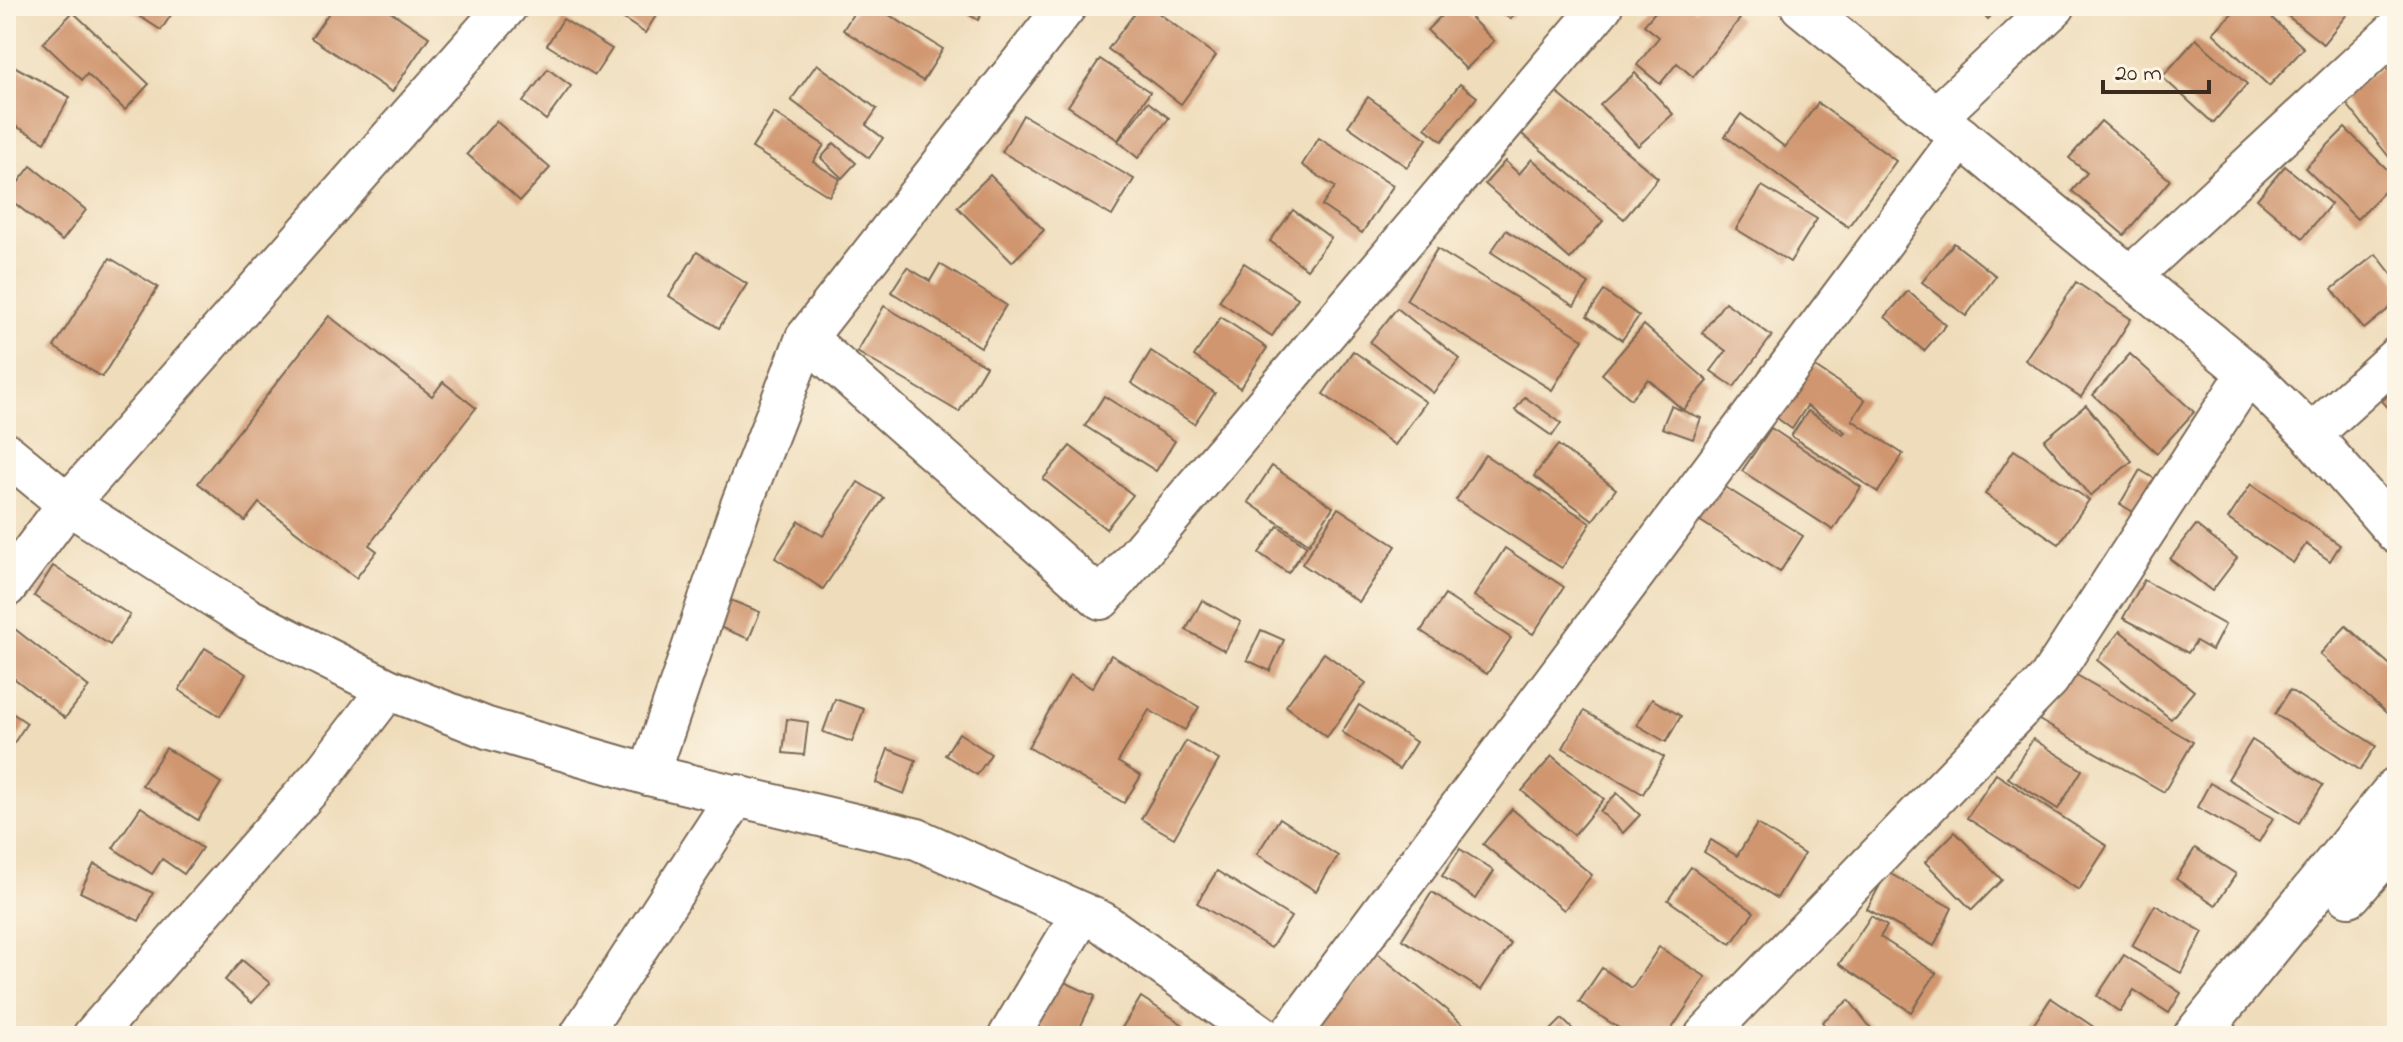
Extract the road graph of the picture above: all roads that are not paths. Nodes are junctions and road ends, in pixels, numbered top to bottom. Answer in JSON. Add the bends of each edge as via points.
{"nodes":[{"id":1,"x":1066,"y":6,"type":"edge"},
{"id":2,"x":1602,"y":6,"type":"edge"},
{"id":3,"x":1801,"y":6,"type":"edge"},
{"id":4,"x":2055,"y":6,"type":"edge"},
{"id":5,"x":487,"y":13,"type":"edge"},
{"id":6,"x":2397,"y":29,"type":"edge"},
{"id":7,"x":1948,"y":127,"type":"junction"},
{"id":8,"x":2130,"y":277,"type":"junction"},
{"id":9,"x":806,"y":338,"type":"junction"},
{"id":10,"x":2397,"y":357,"type":"edge"},
{"id":11,"x":2248,"y":373,"type":"junction"},
{"id":12,"x":2311,"y":435,"type":"junction"},
{"id":13,"x":6,"y":453,"type":"edge"},
{"id":14,"x":68,"y":504,"type":"junction"},
{"id":15,"x":2397,"y":534,"type":"edge"},
{"id":16,"x":6,"y":587,"type":"edge"},
{"id":17,"x":388,"y":689,"type":"junction"},
{"id":18,"x":649,"y":775,"type":"junction"},
{"id":19,"x":2397,"y":789,"type":"edge"},
{"id":20,"x":737,"y":795,"type":"junction"},
{"id":21,"x":2393,"y":848,"type":"edge"},
{"id":22,"x":1082,"y":913,"type":"junction"},
{"id":23,"x":93,"y":1036,"type":"edge"},
{"id":24,"x":580,"y":1036,"type":"edge"},
{"id":25,"x":1009,"y":1036,"type":"edge"},
{"id":26,"x":1262,"y":1036,"type":"edge"},
{"id":27,"x":1289,"y":1036,"type":"edge"},
{"id":28,"x":1705,"y":1036,"type":"edge"},
{"id":29,"x":2196,"y":1036,"type":"edge"},
{"id":30,"x":2233,"y":1036,"type":"edge"}],
"edges":[{"from":1,"to":9,"type":"street"},
{"from":2,"to":9,"type":"street","via":[[1101,599]]},
{"from":3,"to":7,"type":"street"},
{"from":4,"to":7,"type":"street"},
{"from":5,"to":14,"type":"street"},
{"from":6,"to":8,"type":"street"},
{"from":7,"to":8,"type":"street"},
{"from":7,"to":27,"type":"street"},
{"from":8,"to":11,"type":"street"},
{"from":9,"to":18,"type":"street","via":[[740,508]]},
{"from":10,"to":12,"type":"street"},
{"from":11,"to":12,"type":"street"},
{"from":11,"to":28,"type":"street","via":[[2049,679]]},
{"from":12,"to":15,"type":"street"},
{"from":13,"to":14,"type":"street"},
{"from":14,"to":16,"type":"street"},
{"from":14,"to":17,"type":"street","via":[[249,619]]},
{"from":17,"to":18,"type":"street","via":[[487,728]]},
{"from":17,"to":23,"type":"street","via":[[326,770]]},
{"from":18,"to":20,"type":"street"},
{"from":19,"to":29,"type":"street"},
{"from":20,"to":22,"type":"street","via":[[917,839]]},
{"from":20,"to":24,"type":"street"},
{"from":21,"to":30,"type":"street"},
{"from":22,"to":25,"type":"street"},
{"from":22,"to":26,"type":"street"}]}
